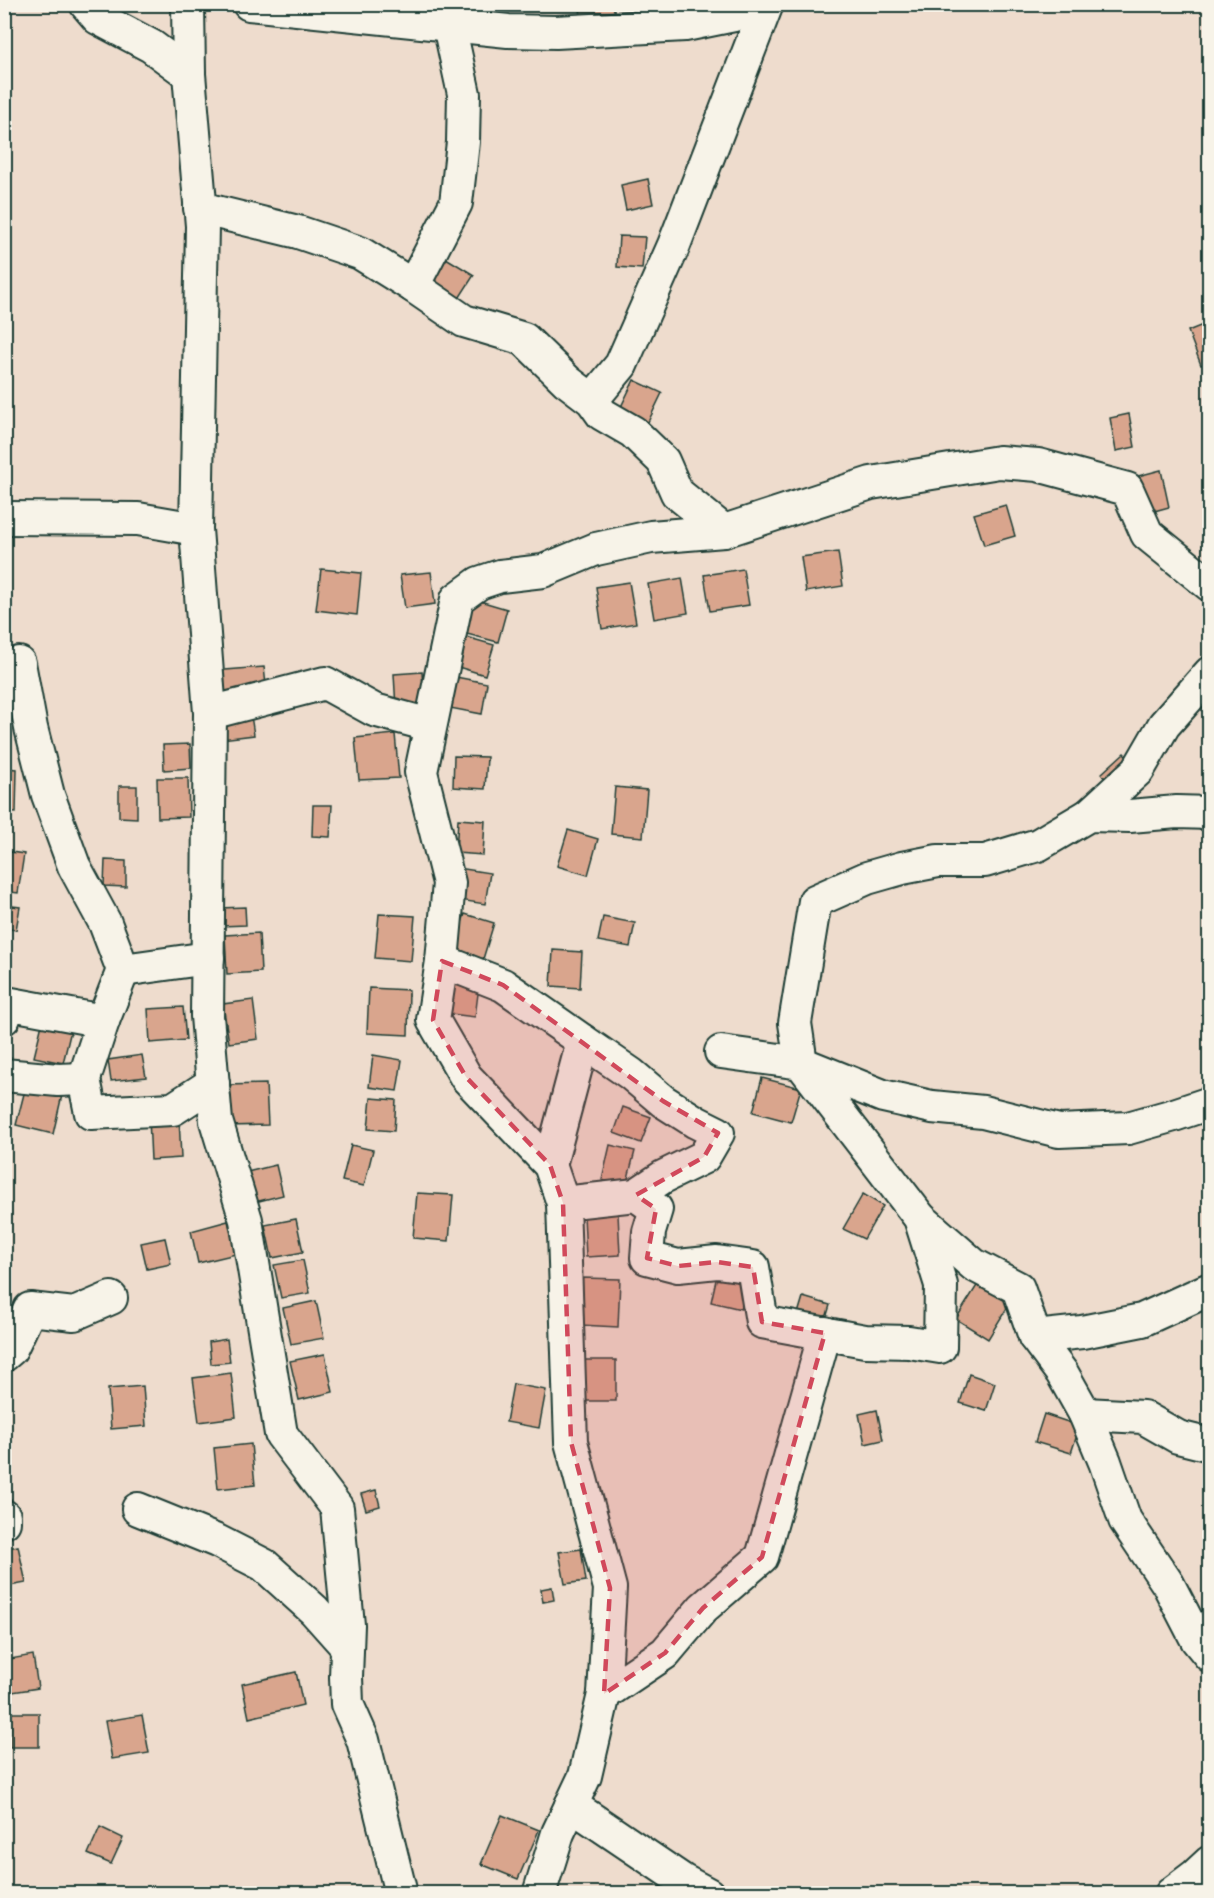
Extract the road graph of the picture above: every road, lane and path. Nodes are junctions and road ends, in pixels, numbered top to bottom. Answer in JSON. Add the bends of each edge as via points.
{"nodes":[{"id":1,"x":86,"y":4,"type":"edge"},
{"id":2,"x":188,"y":4,"type":"edge"},
{"id":3,"x":249,"y":4,"type":"edge"},
{"id":4,"x":753,"y":4,"type":"edge"},
{"id":5,"x":767,"y":4,"type":"edge"},
{"id":6,"x":440,"y":15,"type":"edge"},
{"id":7,"x":189,"y":74,"type":"junction"},
{"id":8,"x":200,"y":208,"type":"junction"},
{"id":9,"x":413,"y":286,"type":"junction"},
{"id":10,"x":592,"y":400,"type":"junction"},
{"id":11,"x":4,"y":518,"type":"edge"},
{"id":12,"x":196,"y":529,"type":"junction"},
{"id":13,"x":723,"y":531,"type":"junction"},
{"id":14,"x":1209,"y":585,"type":"edge"},
{"id":15,"x":19,"y":663,"type":"dead end"},
{"id":16,"x":1209,"y":673,"type":"edge"},
{"id":17,"x":210,"y":713,"type":"junction"},
{"id":18,"x":430,"y":725,"type":"junction"},
{"id":19,"x":1209,"y":813,"type":"edge"},
{"id":20,"x":1089,"y":815,"type":"junction"},
{"id":21,"x":208,"y":958,"type":"junction"},
{"id":22,"x":442,"y":961,"type":"junction"},
{"id":23,"x":123,"y":970,"type":"junction"},
{"id":24,"x":4,"y":1018,"type":"edge"},
{"id":25,"x":103,"y":1021,"type":"junction"},
{"id":26,"x":583,"y":1041,"type":"junction"},
{"id":27,"x":721,"y":1052,"type":"dead end"},
{"id":28,"x":801,"y":1063,"type":"junction"},
{"id":29,"x":4,"y":1075,"type":"edge"},
{"id":30,"x":84,"y":1079,"type":"junction"},
{"id":31,"x":213,"y":1083,"type":"junction"},
{"id":32,"x":1209,"y":1103,"type":"edge"},
{"id":33,"x":550,"y":1165,"type":"junction"},
{"id":34,"x":636,"y":1195,"type":"junction"},
{"id":35,"x":563,"y":1203,"type":"junction"},
{"id":36,"x":920,"y":1218,"type":"junction"},
{"id":37,"x":1209,"y":1289,"type":"edge"},
{"id":38,"x":111,"y":1298,"type":"dead end"},
{"id":39,"x":825,"y":1333,"type":"junction"},
{"id":40,"x":1035,"y":1337,"type":"junction"},
{"id":41,"x":4,"y":1355,"type":"edge"},
{"id":42,"x":1085,"y":1414,"type":"junction"},
{"id":43,"x":1209,"y":1445,"type":"edge"},
{"id":44,"x":138,"y":1509,"type":"dead end"},
{"id":45,"x":4,"y":1516,"type":"edge"},
{"id":46,"x":4,"y":1522,"type":"edge"},
{"id":47,"x":347,"y":1647,"type":"junction"},
{"id":48,"x":1209,"y":1656,"type":"edge"},
{"id":49,"x":604,"y":1694,"type":"junction"},
{"id":50,"x":571,"y":1805,"type":"junction"},
{"id":51,"x":1209,"y":1862,"type":"edge"},
{"id":52,"x":400,"y":1893,"type":"edge"},
{"id":53,"x":539,"y":1893,"type":"edge"},
{"id":54,"x":708,"y":1893,"type":"edge"},
{"id":55,"x":1171,"y":1893,"type":"edge"}],
"edges":[{"from":1,"to":7,"type":"street","via":[[98,18],[151,46]]},
{"from":2,"to":7,"type":"street"},
{"from":3,"to":6,"type":"street"},
{"from":4,"to":6,"type":"street","via":[[734,15],[685,25],[556,32],[508,31]]},
{"from":5,"to":10,"type":"street","via":[[674,245],[621,366]]},
{"from":6,"to":9,"type":"street","via":[[464,94],[463,142],[456,202]]},
{"from":7,"to":8,"type":"street"},
{"from":8,"to":9,"type":"street","via":[[298,232],[360,254]]},
{"from":8,"to":12,"type":"street"},
{"from":9,"to":10,"type":"street","via":[[464,321],[524,339]]},
{"from":10,"to":13,"type":"street","via":[[602,414],[633,432],[663,461],[677,493]]},
{"from":11,"to":12,"type":"street","via":[[138,519]]},
{"from":12,"to":17,"type":"street"},
{"from":13,"to":14,"type":"street","via":[[871,483],[999,462],[1038,465],[1127,489],[1147,534]]},
{"from":13,"to":18,"type":"street","via":[[651,537],[596,549],[543,571],[500,576],[479,583],[457,599]]},
{"from":15,"to":23,"type":"street","via":[[48,795],[74,866],[105,923]]},
{"from":16,"to":20,"type":"street","via":[[1164,725],[1138,770]]},
{"from":17,"to":18,"type":"street","via":[[326,683],[374,710]]},
{"from":17,"to":21,"type":"street"},
{"from":18,"to":22,"type":"street","via":[[421,772],[448,883]]},
{"from":19,"to":20,"type":"street"},
{"from":20,"to":28,"type":"street","via":[[1038,845],[985,861],[938,861],[902,868],[867,878],[815,901],[795,1023]]},
{"from":21,"to":23,"type":"street"},
{"from":21,"to":31,"type":"street","via":[[207,1016]]},
{"from":22,"to":26,"type":"street","via":[[503,985]]},
{"from":22,"to":33,"type":"street","via":[[433,1020],[466,1077]]},
{"from":23,"to":25,"type":"street"},
{"from":24,"to":25,"type":"street","via":[[6,1003]]},
{"from":25,"to":30,"type":"street"},
{"from":26,"to":33,"type":"street"},
{"from":26,"to":34,"type":"street","via":[[663,1101],[718,1133],[704,1157]]},
{"from":27,"to":28,"type":"street"},
{"from":28,"to":32,"type":"street","via":[[883,1095],[932,1107],[983,1112],[1059,1131],[1128,1128]]},
{"from":28,"to":36,"type":"street"},
{"from":29,"to":30,"type":"street"},
{"from":30,"to":31,"type":"street","via":[[91,1113],[173,1109]]},
{"from":31,"to":47,"type":"street","via":[[216,1121],[246,1220],[281,1434],[337,1508]]},
{"from":33,"to":35,"type":"street"},
{"from":34,"to":35,"type":"street"},
{"from":34,"to":39,"type":"street","via":[[656,1209],[647,1258],[678,1266],[717,1262],[753,1267],[762,1322]]},
{"from":35,"to":49,"type":"street","via":[[571,1442],[610,1588]]},
{"from":36,"to":39,"type":"street","via":[[941,1285],[940,1347],[865,1341]]},
{"from":36,"to":40,"type":"street","via":[[974,1265],[1018,1288]]},
{"from":37,"to":40,"type":"street","via":[[1142,1320]]},
{"from":38,"to":41,"type":"street","via":[[74,1314],[30,1309],[11,1349]]},
{"from":39,"to":49,"type":"street","via":[[762,1557],[702,1608],[665,1653]]},
{"from":40,"to":42,"type":"street","via":[[1062,1373]]},
{"from":42,"to":43,"type":"street","via":[[1143,1417],[1178,1437]]},
{"from":42,"to":48,"type":"street","via":[[1125,1520]]},
{"from":44,"to":47,"type":"street","via":[[264,1565],[314,1610]]},
{"from":45,"to":46,"type":"street"},
{"from":47,"to":52,"type":"street","via":[[347,1704],[363,1740]]},
{"from":49,"to":50,"type":"street","via":[[585,1776]]},
{"from":50,"to":53,"type":"street"},
{"from":50,"to":54,"type":"street","via":[[682,1880]]},
{"from":51,"to":55,"type":"street"}]}
